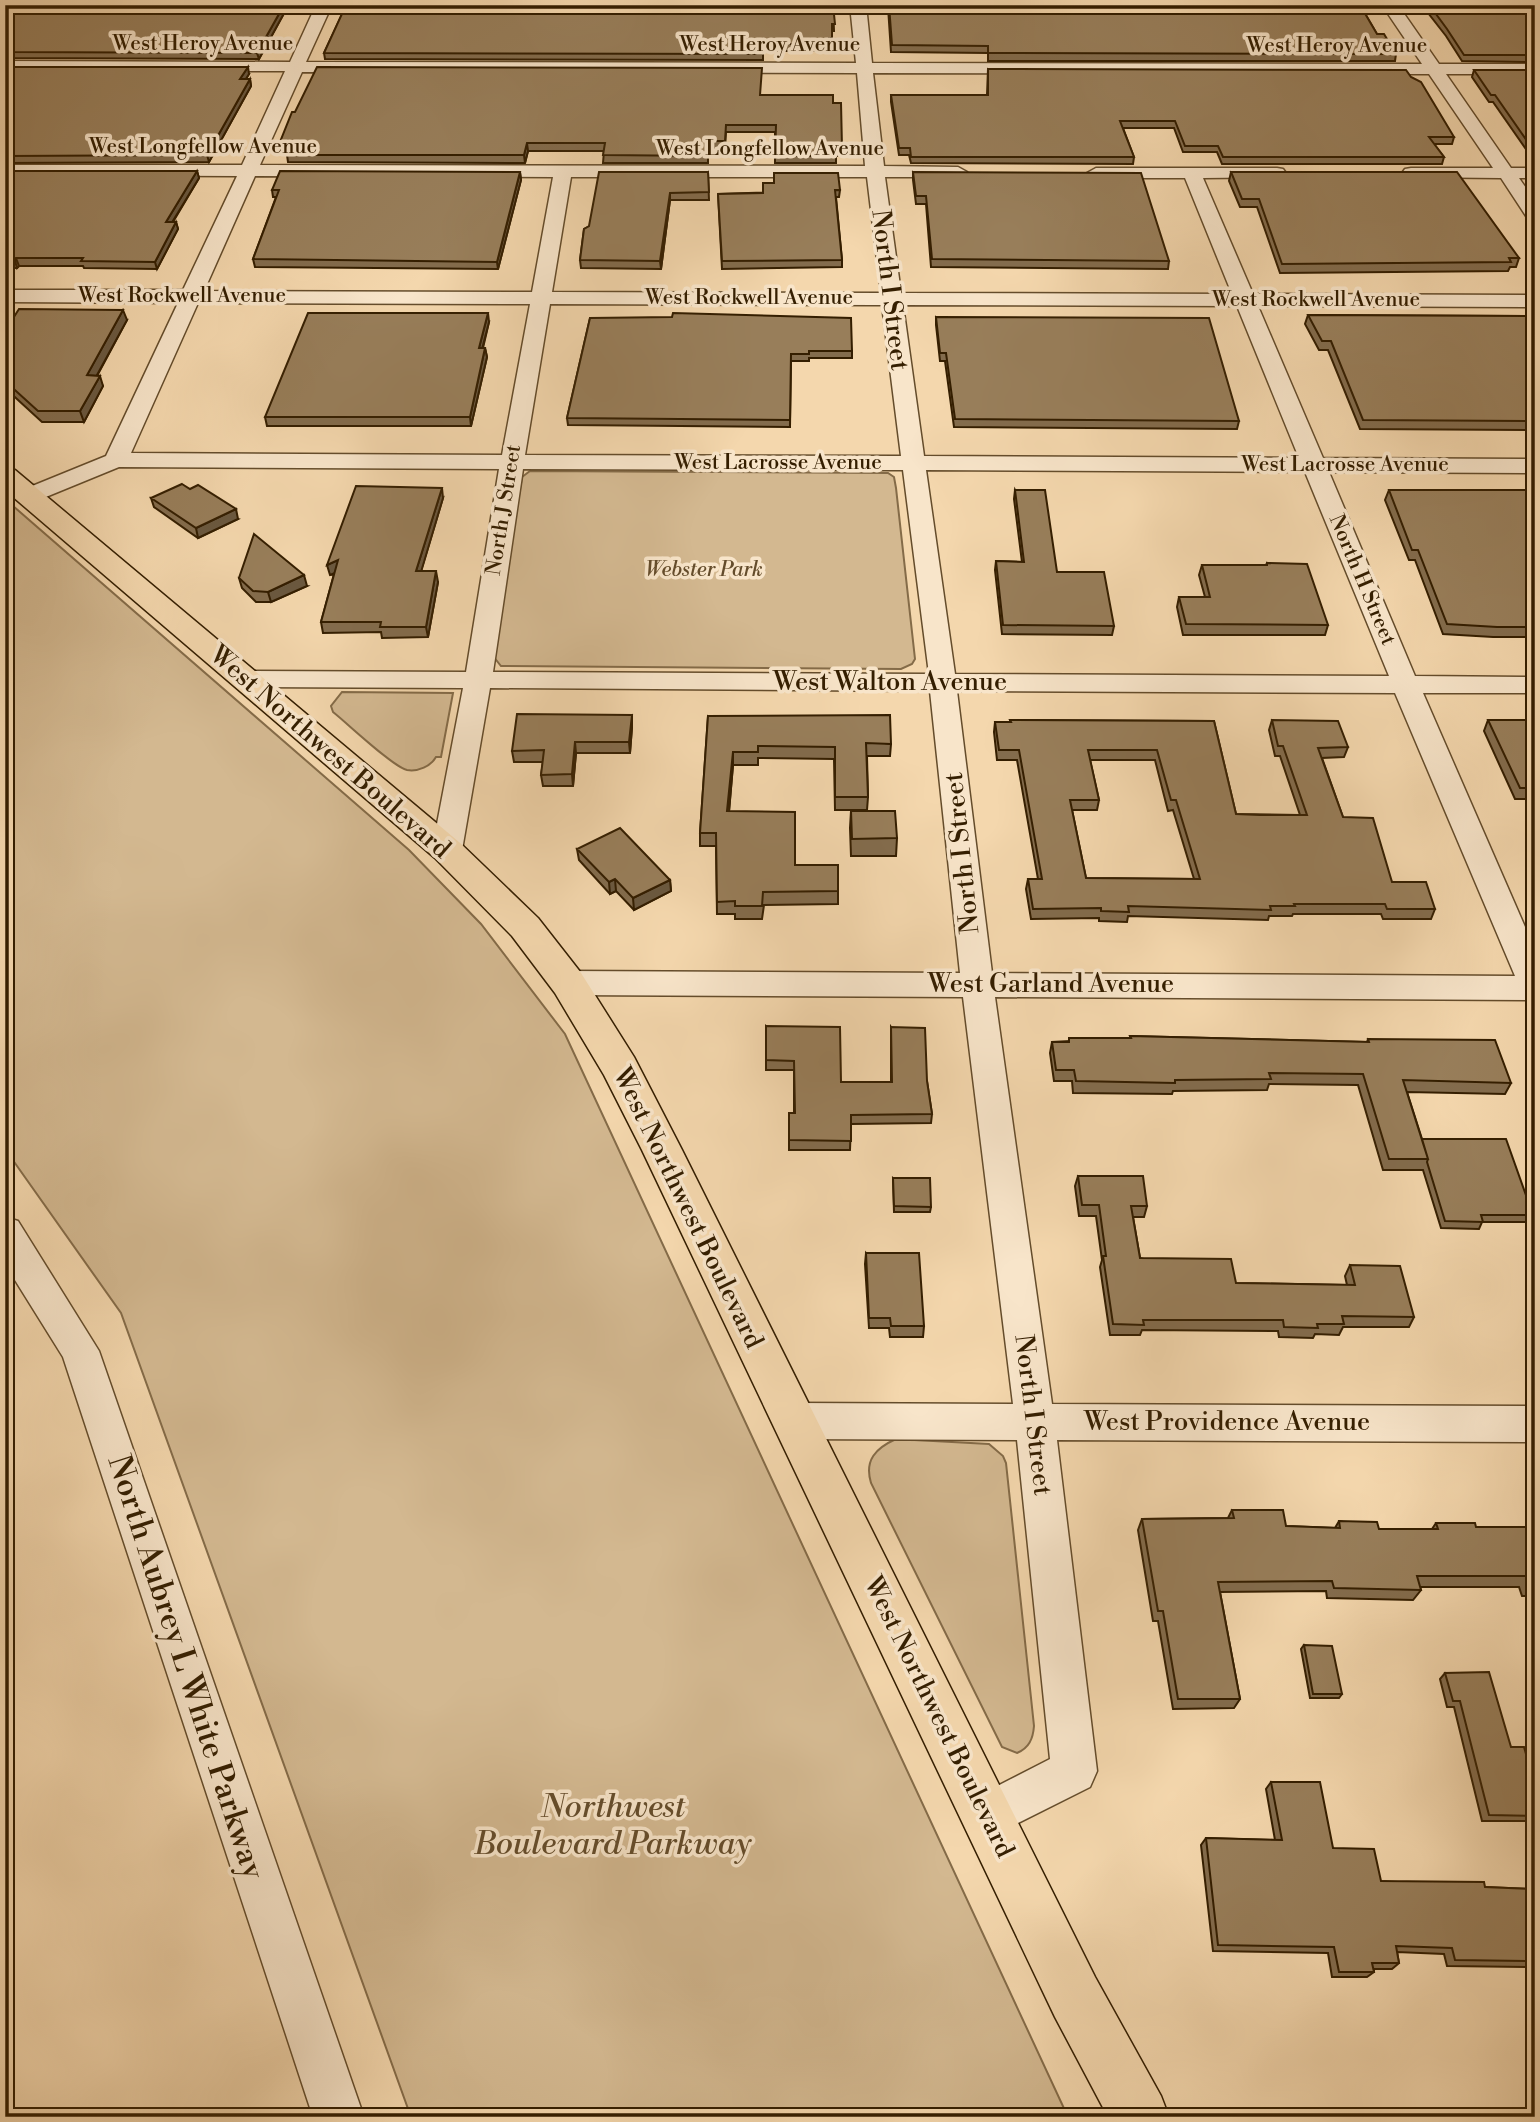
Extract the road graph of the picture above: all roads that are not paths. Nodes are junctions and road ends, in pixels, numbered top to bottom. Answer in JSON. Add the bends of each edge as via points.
{"nodes":[{"id":1,"x":324,"y":5,"type":"edge"},
{"id":2,"x":858,"y":5,"type":"edge"},
{"id":3,"x":1390,"y":5,"type":"edge"},
{"id":4,"x":5,"y":66,"type":"edge"},
{"id":5,"x":296,"y":66,"type":"junction"},
{"id":6,"x":864,"y":68,"type":"junction"},
{"id":7,"x":1433,"y":69,"type":"junction"},
{"id":8,"x":1535,"y":69,"type":"edge"},
{"id":9,"x":5,"y":170,"type":"edge"},
{"id":10,"x":247,"y":170,"type":"junction"},
{"id":11,"x":563,"y":172,"type":"junction"},
{"id":12,"x":875,"y":172,"type":"junction"},
{"id":13,"x":972,"y":173,"type":"edge"},
{"id":14,"x":1082,"y":173,"type":"edge"},
{"id":15,"x":1192,"y":173,"type":"junction"},
{"id":16,"x":1301,"y":173,"type":"edge"},
{"id":17,"x":1397,"y":173,"type":"edge"},
{"id":18,"x":1506,"y":173,"type":"junction"},
{"id":19,"x":1535,"y":173,"type":"edge"},
{"id":20,"x":1535,"y":215,"type":"edge"},
{"id":21,"x":5,"y":296,"type":"edge"},
{"id":22,"x":190,"y":296,"type":"junction"},
{"id":23,"x":540,"y":298,"type":"junction"},
{"id":24,"x":892,"y":298,"type":"junction"},
{"id":25,"x":1244,"y":300,"type":"junction"},
{"id":26,"x":1535,"y":301,"type":"edge"},
{"id":27,"x":116,"y":460,"type":"junction"},
{"id":28,"x":512,"y":463,"type":"junction"},
{"id":29,"x":913,"y":464,"type":"junction"},
{"id":30,"x":1312,"y":465,"type":"junction"},
{"id":31,"x":1535,"y":466,"type":"edge"},
{"id":32,"x":17,"y":486,"type":"edge"},
{"id":33,"x":245,"y":679,"type":"junction"},
{"id":34,"x":478,"y":681,"type":"junction"},
{"id":35,"x":943,"y":682,"type":"junction"},
{"id":36,"x":1406,"y":684,"type":"junction"},
{"id":37,"x":1535,"y":685,"type":"edge"},
{"id":38,"x":447,"y":849,"type":"junction"},
{"id":39,"x":568,"y":983,"type":"junction"},
{"id":40,"x":977,"y":984,"type":"junction"},
{"id":41,"x":1535,"y":987,"type":"edge"},
{"id":42,"x":5,"y":1231,"type":"edge"},
{"id":43,"x":794,"y":1421,"type":"junction"},
{"id":44,"x":1035,"y":1421,"type":"junction"},
{"id":45,"x":1535,"y":1424,"type":"edge"},
{"id":46,"x":988,"y":1815,"type":"junction"},
{"id":47,"x":339,"y":2117,"type":"edge"},
{"id":48,"x":1140,"y":2117,"type":"edge"}],
"edges":[{"from":1,"to":5,"type":"street"},
{"from":2,"to":6,"type":"street","name":"North I Street"},
{"from":3,"to":7,"type":"street"},
{"from":4,"to":5,"type":"street","name":"West Heroy Avenue"},
{"from":5,"to":6,"type":"street","name":"West Heroy Avenue"},
{"from":5,"to":10,"type":"street"},
{"from":6,"to":7,"type":"street","name":"West Heroy Avenue"},
{"from":6,"to":12,"type":"street","name":"North I Street"},
{"from":7,"to":8,"type":"street","name":"West Heroy Avenue"},
{"from":7,"to":18,"type":"street"},
{"from":9,"to":10,"type":"street","name":"West Longfellow Avenue"},
{"from":10,"to":11,"type":"street","name":"West Longfellow Avenue"},
{"from":10,"to":22,"type":"street"},
{"from":11,"to":12,"type":"street","name":"West Longfellow Avenue"},
{"from":11,"to":23,"type":"street","name":"North J Street"},
{"from":12,"to":13,"type":"street","name":"West Longfellow Avenue"},
{"from":12,"to":24,"type":"street","name":"North I Street"},
{"from":14,"to":15,"type":"street"},
{"from":15,"to":16,"type":"street"},
{"from":15,"to":25,"type":"street","name":"North H Street"},
{"from":17,"to":18,"type":"street"},
{"from":18,"to":19,"type":"street"},
{"from":18,"to":20,"type":"street"},
{"from":21,"to":22,"type":"street","name":"West Rockwell Avenue"},
{"from":22,"to":23,"type":"street","name":"West Rockwell Avenue"},
{"from":22,"to":27,"type":"street"},
{"from":23,"to":24,"type":"street","name":"West Rockwell Avenue"},
{"from":23,"to":28,"type":"street","name":"North J Street"},
{"from":24,"to":25,"type":"street","name":"West Rockwell Avenue"},
{"from":24,"to":29,"type":"street","name":"North I Street"},
{"from":25,"to":26,"type":"street","name":"West Rockwell Avenue"},
{"from":25,"to":30,"type":"street","name":"North H Street"},
{"from":27,"to":28,"type":"street","name":"West Lacrosse Avenue"},
{"from":27,"to":32,"type":"street","name":"West Lacrosse Avenue"},
{"from":28,"to":29,"type":"street","name":"West Lacrosse Avenue"},
{"from":28,"to":34,"type":"street","name":"North J Street"},
{"from":29,"to":30,"type":"street","name":"West Lacrosse Avenue"},
{"from":29,"to":35,"type":"street","name":"North I Street"},
{"from":30,"to":31,"type":"street","name":"West Lacrosse Avenue"},
{"from":30,"to":36,"type":"street","name":"North H Street"},
{"from":32,"to":33,"type":"main road","name":"West Northwest Boulevard"},
{"from":33,"to":34,"type":"street","name":"West Walton Avenue"},
{"from":33,"to":38,"type":"main road","name":"West Northwest Boulevard"},
{"from":34,"to":35,"type":"street","name":"West Walton Avenue"},
{"from":34,"to":38,"type":"street","name":"North J Street"},
{"from":35,"to":36,"type":"street","name":"West Walton Avenue"},
{"from":35,"to":40,"type":"street","name":"North I Street"},
{"from":36,"to":37,"type":"street","name":"West Walton Avenue"},
{"from":36,"to":41,"type":"street","name":"North H Street"},
{"from":38,"to":39,"type":"main road","name":"West Northwest Boulevard","via":[[525,927]]},
{"from":39,"to":40,"type":"street","name":"West Garland Avenue"},
{"from":39,"to":43,"type":"main road","name":"West Northwest Boulevard","via":[[620,1068]]},
{"from":40,"to":41,"type":"street","name":"West Garland Avenue"},
{"from":40,"to":44,"type":"street","name":"North I Street"},
{"from":42,"to":47,"type":"street","name":"North Aubrey L White Parkway","via":[[80,1351]]},
{"from":43,"to":44,"type":"street","name":"West Providence Avenue"},
{"from":43,"to":46,"type":"main road","name":"West Northwest Boulevard"},
{"from":44,"to":45,"type":"street","name":"West Providence Avenue"},
{"from":44,"to":46,"type":"street","name":"North I Street","via":[[1074,1771]]},
{"from":46,"to":48,"type":"main road","name":"West Northwest Boulevard","via":[[1075,1997]]}]}
